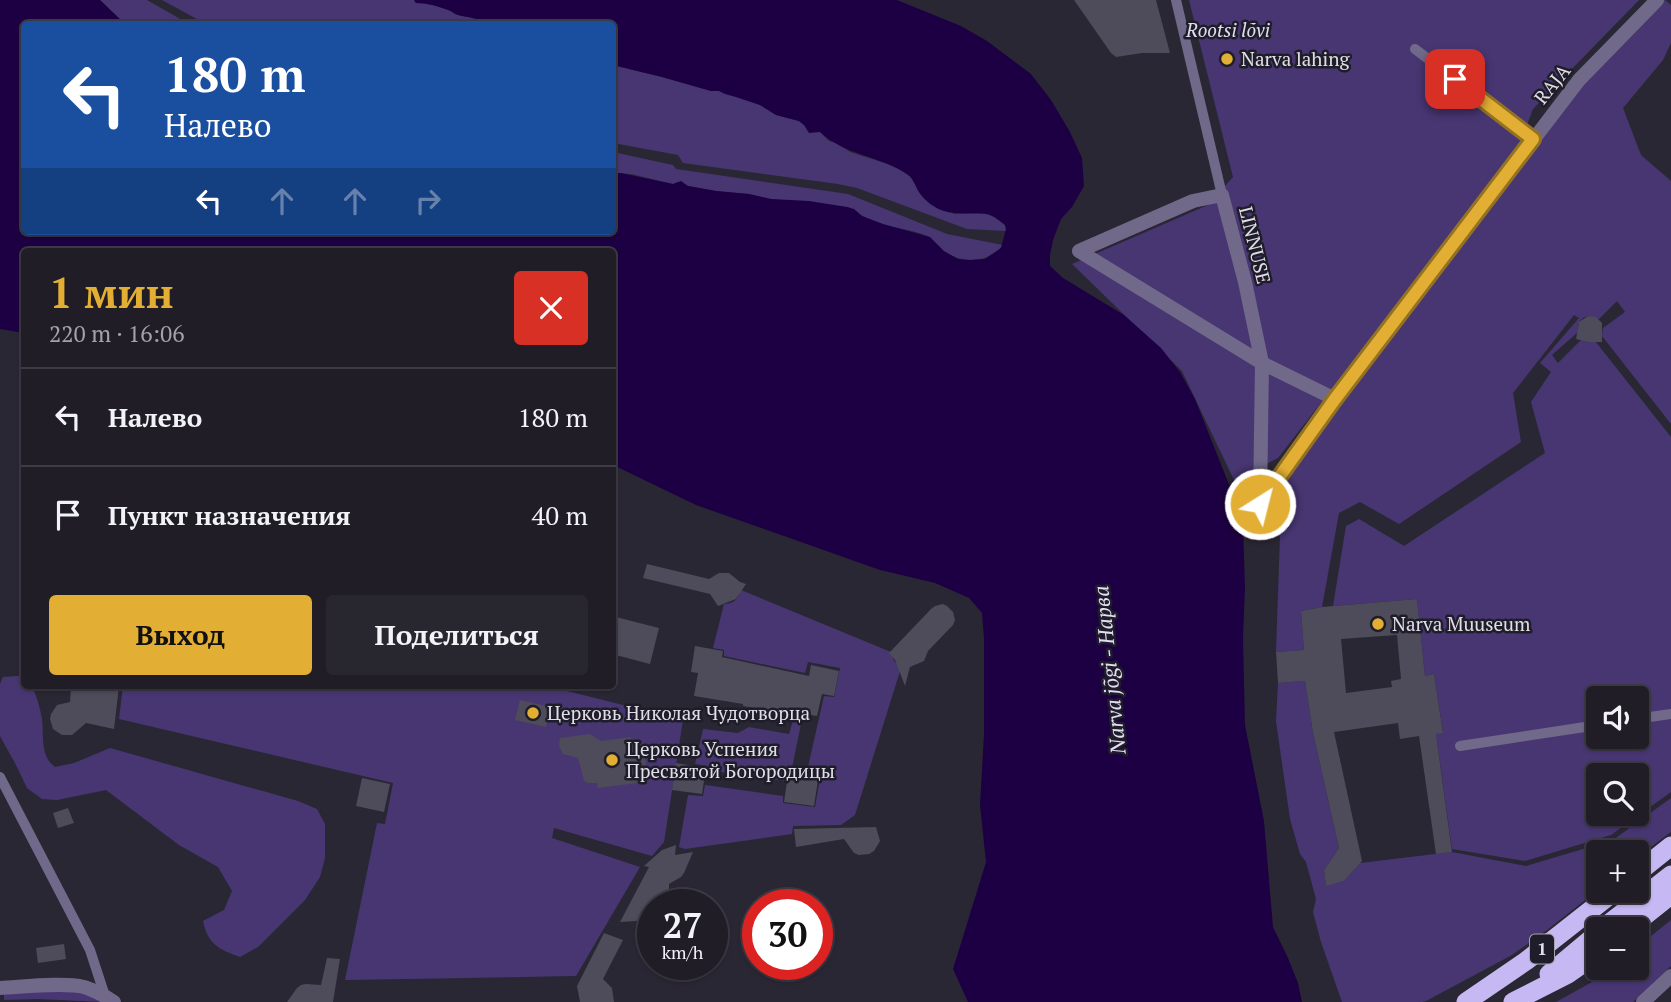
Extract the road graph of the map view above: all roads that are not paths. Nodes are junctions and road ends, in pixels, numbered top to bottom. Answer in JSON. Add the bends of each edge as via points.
{"nodes":[{"id":1,"x":1175,"y":0,"type":"edge"},
{"id":2,"x":1657,"y":0,"type":"edge"},
{"id":3,"x":1415,"y":49,"type":"dead end"},
{"id":4,"x":1533,"y":139,"type":"junction"},
{"id":5,"x":1222,"y":195,"type":"junction"},
{"id":6,"x":1262,"y":363,"type":"junction"},
{"id":7,"x":1335,"y":399,"type":"junction"},
{"id":8,"x":1260,"y":504,"type":"joint"},
{"id":9,"x":1671,"y":714,"type":"edge"},
{"id":10,"x":1649,"y":717,"type":"edge"},
{"id":11,"x":1586,"y":727,"type":"edge"},
{"id":12,"x":1460,"y":746,"type":"dead end"},
{"id":13,"x":0,"y":777,"type":"edge"},
{"id":14,"x":1671,"y":846,"type":"edge"},
{"id":15,"x":1649,"y":864,"type":"edge"},
{"id":16,"x":1671,"y":875,"type":"edge"},
{"id":17,"x":1671,"y":895,"type":"edge"},
{"id":18,"x":1600,"y":903,"type":"edge"},
{"id":19,"x":1617,"y":917,"type":"edge"},
{"id":20,"x":1643,"y":917,"type":"edge"},
{"id":21,"x":1586,"y":943,"type":"edge"},
{"id":22,"x":1586,"y":961,"type":"edge"},
{"id":23,"x":1671,"y":976,"type":"edge"},
{"id":24,"x":0,"y":988,"type":"edge"},
{"id":25,"x":1531,"y":993,"type":"junction"},
{"id":26,"x":109,"y":999,"type":"edge"},
{"id":27,"x":1466,"y":1002,"type":"edge"},
{"id":28,"x":1513,"y":1002,"type":"edge"},
{"id":29,"x":1643,"y":1002,"type":"edge"}],
"edges":[{"from":1,"to":5,"type":"lane","name":"LINNUSE"},
{"from":2,"to":4,"type":"street","name":"RAJA","via":[[1579,80]]},
{"from":3,"to":4,"type":"lane"},
{"from":4,"to":7,"type":"street","name":"RAJA"},
{"from":5,"to":6,"type":"street","name":"LINNUSE"},
{"from":5,"to":6,"type":"street","via":[[1192,201],[1079,251]]},
{"from":6,"to":7,"type":"street"},
{"from":6,"to":8,"type":"street","name":"LINNUSE"},
{"from":7,"to":8,"type":"street","name":"RAJA"},
{"from":9,"to":10,"type":"lane"},
{"from":11,"to":12,"type":"lane"},
{"from":13,"to":26,"type":"lane","via":[[90,950]]},
{"from":14,"to":15,"type":"highway"},
{"from":16,"to":19,"type":"highway"},
{"from":17,"to":20,"type":"highway"},
{"from":18,"to":27,"type":"highway","number":"1"},
{"from":21,"to":25,"type":"highway","number":"1"},
{"from":22,"to":25,"type":"highway"},
{"from":23,"to":29,"type":"street"},
{"from":24,"to":26,"type":"street","via":[[83,987]]},
{"from":25,"to":28,"type":"highway","number":"1"}]}
